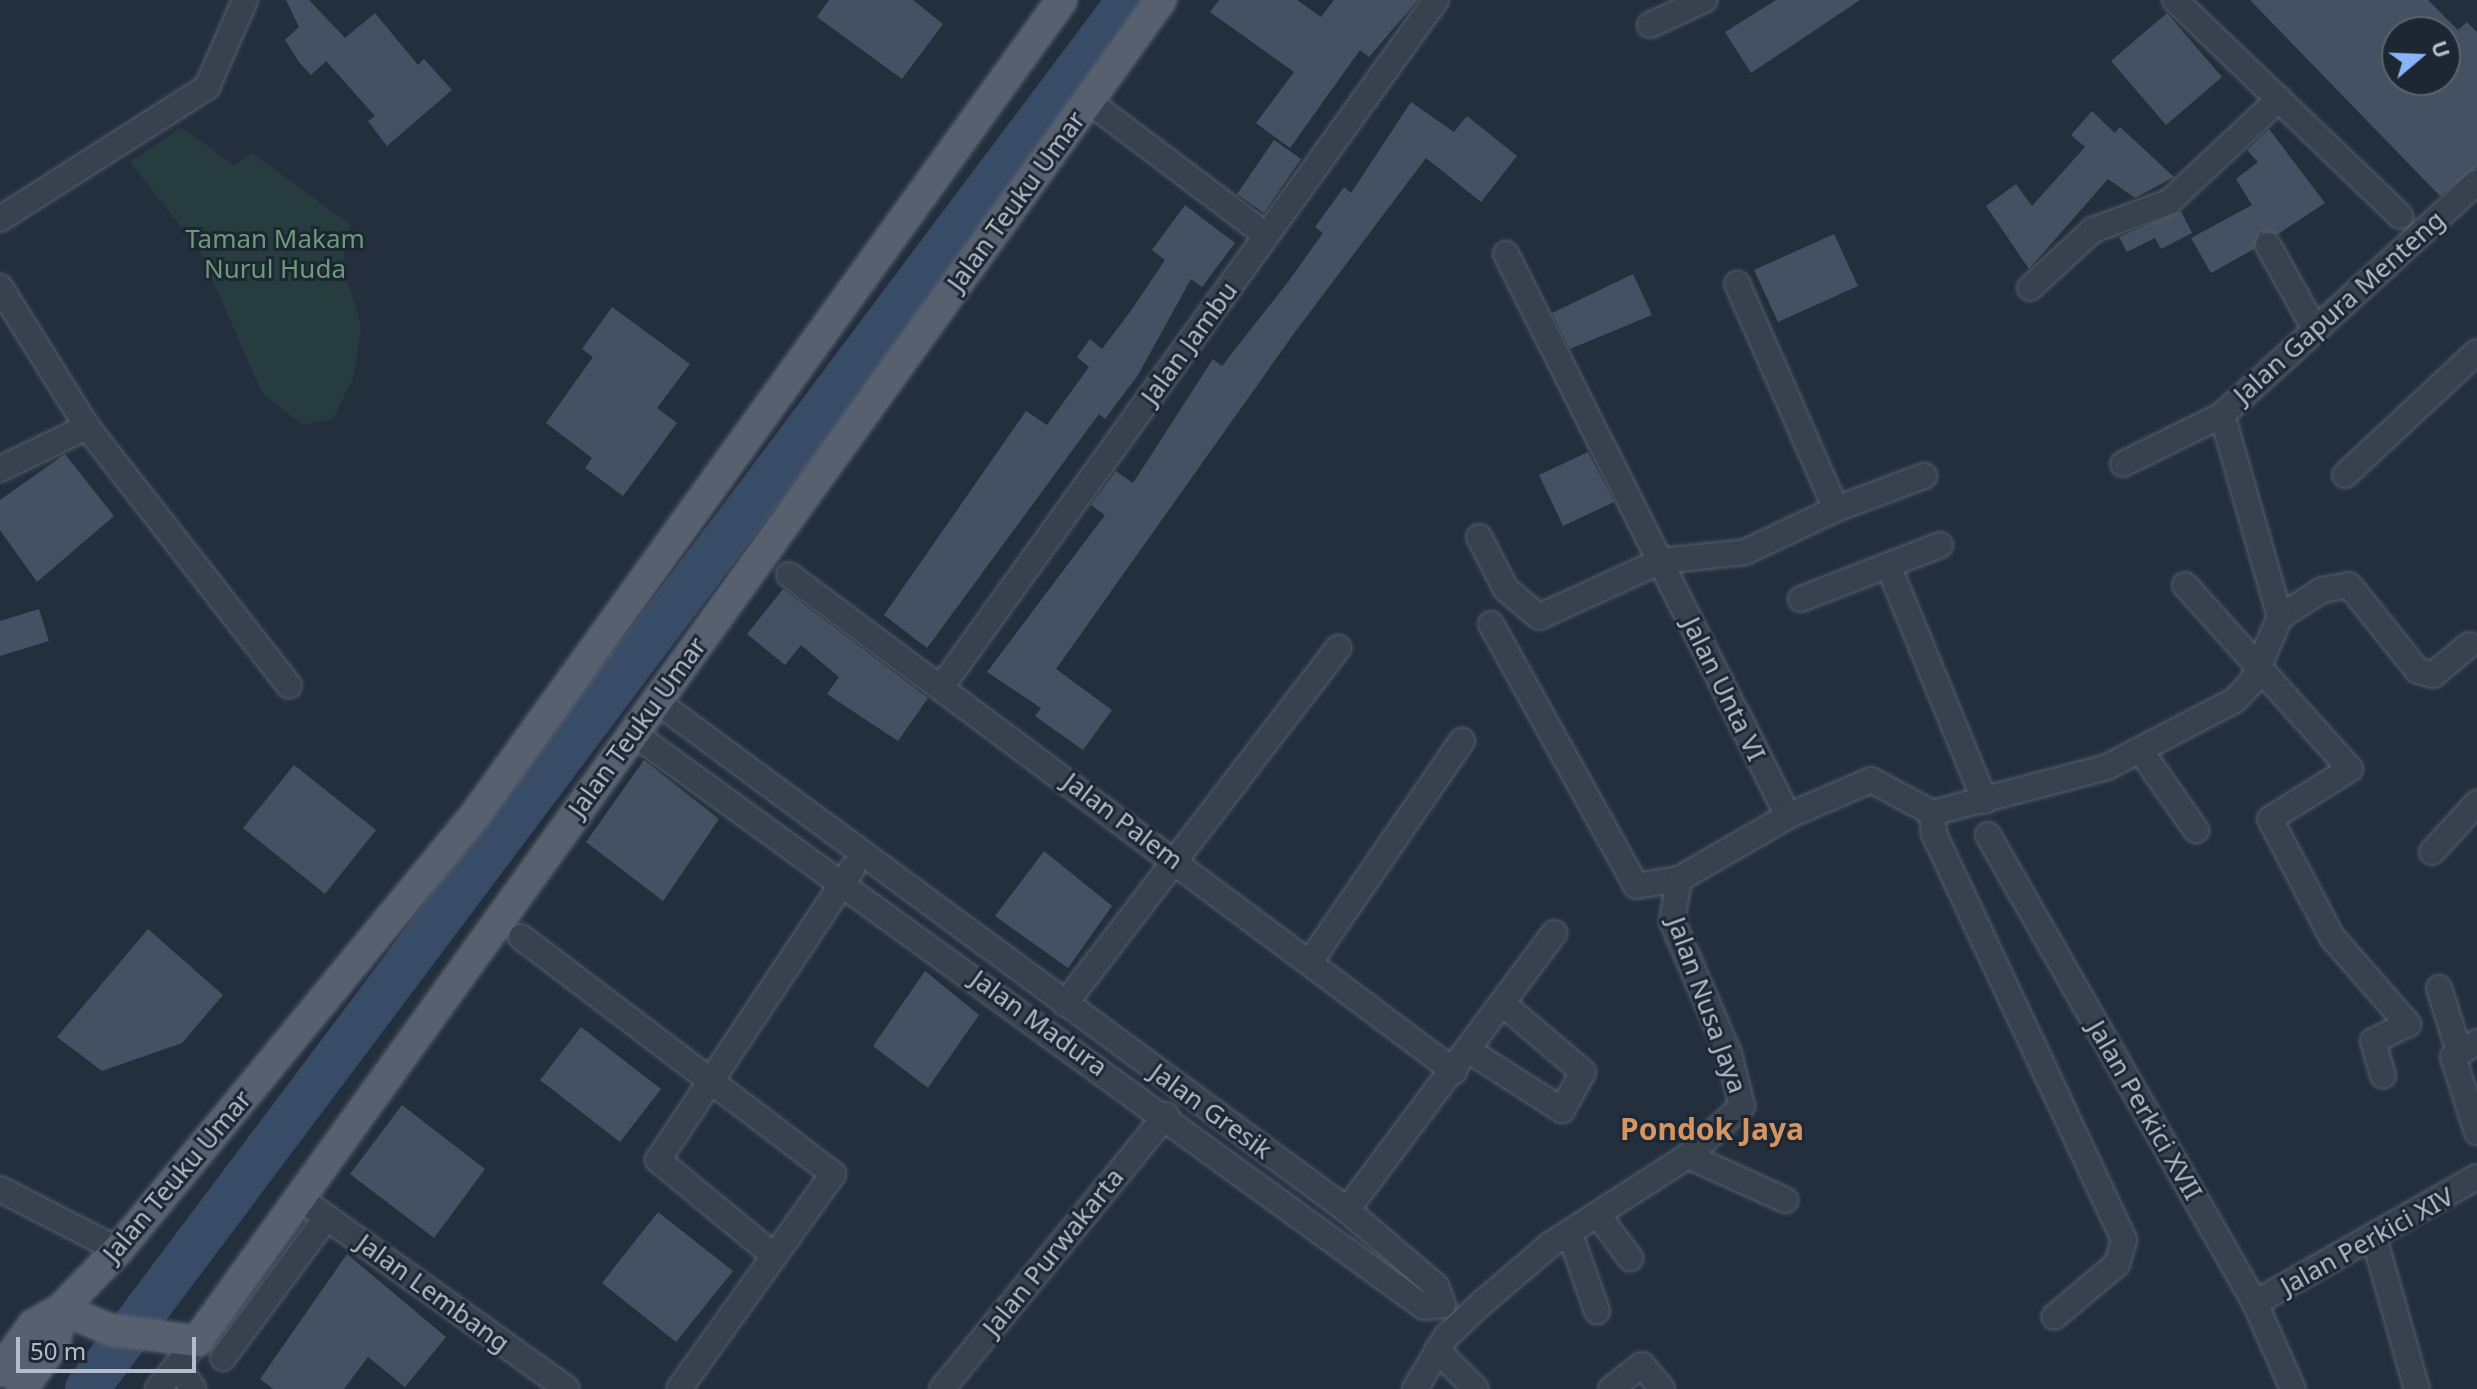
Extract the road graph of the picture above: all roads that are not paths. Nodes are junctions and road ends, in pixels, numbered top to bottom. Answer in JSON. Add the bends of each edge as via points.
{"nodes":[{"id":1,"x":245,"y":0,"type":"edge"},
{"id":2,"x":1062,"y":0,"type":"edge"},
{"id":3,"x":1161,"y":0,"type":"edge"},
{"id":4,"x":1436,"y":0,"type":"edge"},
{"id":5,"x":1704,"y":0,"type":"edge"},
{"id":6,"x":2175,"y":0,"type":"edge"},
{"id":7,"x":1650,"y":25,"type":"dead end"},
{"id":8,"x":2279,"y":99,"type":"junction"},
{"id":9,"x":1088,"y":101,"type":"junction"},
{"id":10,"x":2477,"y":182,"type":"edge"},
{"id":11,"x":2400,"y":216,"type":"dead end"},
{"id":12,"x":0,"y":219,"type":"edge"},
{"id":13,"x":1266,"y":235,"type":"junction"},
{"id":14,"x":2268,"y":245,"type":"dead end"},
{"id":15,"x":1506,"y":254,"type":"dead end"},
{"id":16,"x":1737,"y":284,"type":"dead end"},
{"id":17,"x":0,"y":287,"type":"edge"},
{"id":18,"x":2030,"y":288,"type":"dead end"},
{"id":19,"x":2316,"y":331,"type":"junction"},
{"id":20,"x":2477,"y":352,"type":"edge"},
{"id":21,"x":2222,"y":415,"type":"junction"},
{"id":22,"x":87,"y":427,"type":"junction"},
{"id":23,"x":2123,"y":464,"type":"dead end"},
{"id":24,"x":0,"y":469,"type":"edge"},
{"id":25,"x":2345,"y":475,"type":"dead end"},
{"id":26,"x":1924,"y":476,"type":"dead end"},
{"id":27,"x":1836,"y":509,"type":"junction"},
{"id":28,"x":1479,"y":537,"type":"dead end"},
{"id":29,"x":1940,"y":545,"type":"dead end"},
{"id":30,"x":1661,"y":561,"type":"junction"},
{"id":31,"x":1888,"y":565,"type":"junction"},
{"id":32,"x":789,"y":575,"type":"dead end"},
{"id":33,"x":2185,"y":585,"type":"dead end"},
{"id":34,"x":1801,"y":599,"type":"dead end"},
{"id":35,"x":2280,"y":617,"type":"junction"},
{"id":36,"x":1491,"y":624,"type":"dead end"},
{"id":37,"x":2469,"y":645,"type":"dead end"},
{"id":38,"x":1338,"y":648,"type":"dead end"},
{"id":39,"x":2260,"y":671,"type":"junction"},
{"id":40,"x":289,"y":686,"type":"dead end"},
{"id":41,"x":942,"y":686,"type":"junction"},
{"id":42,"x":656,"y":701,"type":"junction"},
{"id":43,"x":633,"y":733,"type":"junction"},
{"id":44,"x":1462,"y":741,"type":"dead end"},
{"id":45,"x":2140,"y":750,"type":"junction"},
{"id":46,"x":1985,"y":801,"type":"junction"},
{"id":47,"x":2477,"y":803,"type":"edge"},
{"id":48,"x":1932,"y":813,"type":"junction"},
{"id":49,"x":1788,"y":816,"type":"junction"},
{"id":50,"x":2196,"y":830,"type":"dead end"},
{"id":51,"x":1988,"y":835,"type":"dead end"},
{"id":52,"x":2432,"y":852,"type":"dead end"},
{"id":53,"x":863,"y":854,"type":"junction"},
{"id":54,"x":1174,"y":860,"type":"junction"},
{"id":55,"x":1679,"y":879,"type":"junction"},
{"id":56,"x":844,"y":882,"type":"junction"},
{"id":57,"x":1554,"y":933,"type":"dead end"},
{"id":58,"x":521,"y":937,"type":"dead end"},
{"id":59,"x":1312,"y":959,"type":"junction"},
{"id":60,"x":2439,"y":988,"type":"dead end"},
{"id":61,"x":1502,"y":1003,"type":"junction"},
{"id":62,"x":1065,"y":1004,"type":"junction"},
{"id":63,"x":2463,"y":1049,"type":"edge"},
{"id":64,"x":1468,"y":1050,"type":"junction"},
{"id":65,"x":1454,"y":1071,"type":"junction"},
{"id":66,"x":2383,"y":1076,"type":"dead end"},
{"id":67,"x":715,"y":1082,"type":"junction"},
{"id":68,"x":1166,"y":1115,"type":"junction"},
{"id":69,"x":2477,"y":1132,"type":"edge"},
{"id":70,"x":1688,"y":1156,"type":"junction"},
{"id":71,"x":2477,"y":1177,"type":"edge"},
{"id":72,"x":0,"y":1189,"type":"edge"},
{"id":73,"x":298,"y":1197,"type":"junction"},
{"id":74,"x":1785,"y":1200,"type":"dead end"},
{"id":75,"x":1347,"y":1210,"type":"junction"},
{"id":76,"x":1598,"y":1215,"type":"junction"},
{"id":77,"x":327,"y":1217,"type":"junction"},
{"id":78,"x":1570,"y":1234,"type":"junction"},
{"id":79,"x":2375,"y":1241,"type":"junction"},
{"id":80,"x":118,"y":1250,"type":"junction"},
{"id":81,"x":772,"y":1254,"type":"junction"},
{"id":82,"x":1630,"y":1258,"type":"dead end"},
{"id":83,"x":2255,"y":1303,"type":"junction"},
{"id":84,"x":1443,"y":1305,"type":"joint"},
{"id":85,"x":61,"y":1309,"type":"junction"},
{"id":86,"x":1597,"y":1311,"type":"dead end"},
{"id":87,"x":2054,"y":1317,"type":"dead end"},
{"id":88,"x":181,"y":1349,"type":"junction"},
{"id":89,"x":1437,"y":1350,"type":"junction"},
{"id":90,"x":223,"y":1358,"type":"dead end"},
{"id":91,"x":0,"y":1371,"type":"edge"},
{"id":92,"x":22,"y":1389,"type":"edge"},
{"id":93,"x":158,"y":1389,"type":"edge"},
{"id":94,"x":193,"y":1389,"type":"edge"},
{"id":95,"x":567,"y":1389,"type":"edge"},
{"id":96,"x":679,"y":1389,"type":"edge"},
{"id":97,"x":942,"y":1389,"type":"edge"},
{"id":98,"x":1415,"y":1389,"type":"edge"},
{"id":99,"x":1476,"y":1389,"type":"edge"},
{"id":100,"x":1611,"y":1389,"type":"edge"},
{"id":101,"x":1662,"y":1389,"type":"edge"},
{"id":102,"x":2293,"y":1389,"type":"edge"},
{"id":103,"x":2417,"y":1389,"type":"edge"}],
"edges":[{"from":1,"to":12,"type":"street","via":[[207,87]]},
{"from":2,"to":80,"type":"main road","name":"Jalan Teuku Umar","via":[[475,815]]},
{"from":3,"to":9,"type":"main road","name":"Jalan Teuku Umar"},
{"from":4,"to":13,"type":"street","name":"Jalan Jambu"},
{"from":5,"to":7,"type":"street"},
{"from":6,"to":8,"type":"street"},
{"from":8,"to":11,"type":"street"},
{"from":8,"to":18,"type":"street","via":[[2169,202],[2093,230]]},
{"from":9,"to":13,"type":"street"},
{"from":9,"to":42,"type":"main road","name":"Jalan Teuku Umar"},
{"from":10,"to":19,"type":"street","name":"Jalan Gapura Menteng"},
{"from":13,"to":41,"type":"street","name":"Jalan Jambu"},
{"from":14,"to":19,"type":"street"},
{"from":15,"to":30,"type":"street","name":"Jalan Unta VI"},
{"from":16,"to":27,"type":"street"},
{"from":17,"to":22,"type":"street"},
{"from":19,"to":21,"type":"street","name":"Jalan Gapura Menteng"},
{"from":20,"to":25,"type":"street"},
{"from":21,"to":23,"type":"street"},
{"from":21,"to":35,"type":"street","name":"Jalan Gapura Menteng"},
{"from":22,"to":24,"type":"street"},
{"from":22,"to":40,"type":"street"},
{"from":26,"to":27,"type":"street"},
{"from":27,"to":30,"type":"street","via":[[1745,552]]},
{"from":28,"to":30,"type":"street","via":[[1506,589],[1539,617]]},
{"from":29,"to":31,"type":"street"},
{"from":30,"to":49,"type":"street","name":"Jalan Unta VI"},
{"from":31,"to":34,"type":"street"},
{"from":31,"to":46,"type":"street"},
{"from":32,"to":41,"type":"street","name":"Jalan Palem"},
{"from":33,"to":39,"type":"street"},
{"from":35,"to":37,"type":"street","via":[[2322,590],[2349,585],[2418,671],[2433,675]]},
{"from":35,"to":39,"type":"street"},
{"from":36,"to":55,"type":"street","via":[[1636,886]]},
{"from":38,"to":54,"type":"street"},
{"from":39,"to":45,"type":"street","via":[[2235,700]]},
{"from":39,"to":66,"type":"street","via":[[2350,769],[2270,819],[2332,937],[2408,1024],[2373,1041]]},
{"from":41,"to":54,"type":"street","name":"Jalan Palem"},
{"from":42,"to":43,"type":"main road","name":"Jalan Teuku Umar"},
{"from":42,"to":53,"type":"street","name":"Jalan Gresik"},
{"from":43,"to":56,"type":"street","name":"Jalan Madura"},
{"from":43,"to":73,"type":"main road","name":"Jalan Teuku Umar"},
{"from":44,"to":59,"type":"street"},
{"from":45,"to":46,"type":"street","via":[[2107,767]]},
{"from":45,"to":50,"type":"street"},
{"from":46,"to":48,"type":"street"},
{"from":47,"to":52,"type":"street"},
{"from":48,"to":49,"type":"street","via":[[1871,780]]},
{"from":48,"to":87,"type":"street","via":[[1934,834],[2124,1240],[2117,1264]]},
{"from":49,"to":55,"type":"street","name":"Jalan Nusa Jaya"},
{"from":51,"to":83,"type":"street","name":"Jalan Perkici XVII"},
{"from":53,"to":56,"type":"street"},
{"from":53,"to":62,"type":"street","name":"Jalan Gresik"},
{"from":54,"to":59,"type":"street","name":"Jalan Palem"},
{"from":54,"to":62,"type":"street"},
{"from":55,"to":70,"type":"street","name":"Jalan Nusa Jaya","via":[[1672,921],[1729,1054],[1742,1106]]},
{"from":56,"to":67,"type":"street"},
{"from":56,"to":68,"type":"street","name":"Jalan Madura"},
{"from":57,"to":61,"type":"street"},
{"from":58,"to":67,"type":"street"},
{"from":59,"to":65,"type":"street","name":"Jalan Palem"},
{"from":60,"to":63,"type":"street"},
{"from":61,"to":64,"type":"street"},
{"from":61,"to":64,"type":"street","via":[[1581,1068],[1582,1083],[1562,1110]]},
{"from":62,"to":75,"type":"street","name":"Jalan Gresik"},
{"from":63,"to":69,"type":"street"},
{"from":64,"to":65,"type":"street"},
{"from":65,"to":75,"type":"street"},
{"from":67,"to":81,"type":"street","via":[[665,1143],[658,1164]]},
{"from":67,"to":81,"type":"street","via":[[833,1174]]},
{"from":68,"to":84,"type":"street","name":"Jalan Madura","via":[[1424,1307]]},
{"from":68,"to":97,"type":"street","name":"Jalan Purwakarta"},
{"from":70,"to":74,"type":"street"},
{"from":70,"to":76,"type":"street","name":"Jalan Nusa Jaya"},
{"from":71,"to":79,"type":"street","name":"Jalan Perkici XIV"},
{"from":72,"to":80,"type":"street"},
{"from":73,"to":77,"type":"street","name":"Jalan Lembang"},
{"from":73,"to":88,"type":"main road","name":"Jalan Teuku Umar"},
{"from":75,"to":84,"type":"street","name":"Jalan Gresik","via":[[1436,1286]]},
{"from":76,"to":78,"type":"street","name":"Jalan Nusa Jaya"},
{"from":76,"to":82,"type":"street"},
{"from":77,"to":90,"type":"street"},
{"from":77,"to":95,"type":"street","name":"Jalan Lembang"},
{"from":78,"to":86,"type":"street"},
{"from":78,"to":89,"type":"street","name":"Jalan Nusa Jaya"},
{"from":79,"to":83,"type":"street","name":"Jalan Perkici XIV"},
{"from":79,"to":103,"type":"street"},
{"from":80,"to":85,"type":"main road","name":"Jalan Teuku Umar"},
{"from":81,"to":96,"type":"street"},
{"from":83,"to":102,"type":"street","name":"Jalan Perkici XVII"},
{"from":85,"to":88,"type":"main road","via":[[111,1330]]},
{"from":85,"to":91,"type":"main road","name":"Jalan Teuku Umar","via":[[33,1325]]},
{"from":85,"to":92,"type":"main road","via":[[55,1343]]},
{"from":88,"to":93,"type":"street"},
{"from":88,"to":94,"type":"street"},
{"from":89,"to":98,"type":"street","name":"Jalan Nusa Jaya"},
{"from":89,"to":99,"type":"street"},
{"from":100,"to":101,"type":"street","via":[[1642,1365]]}]}
